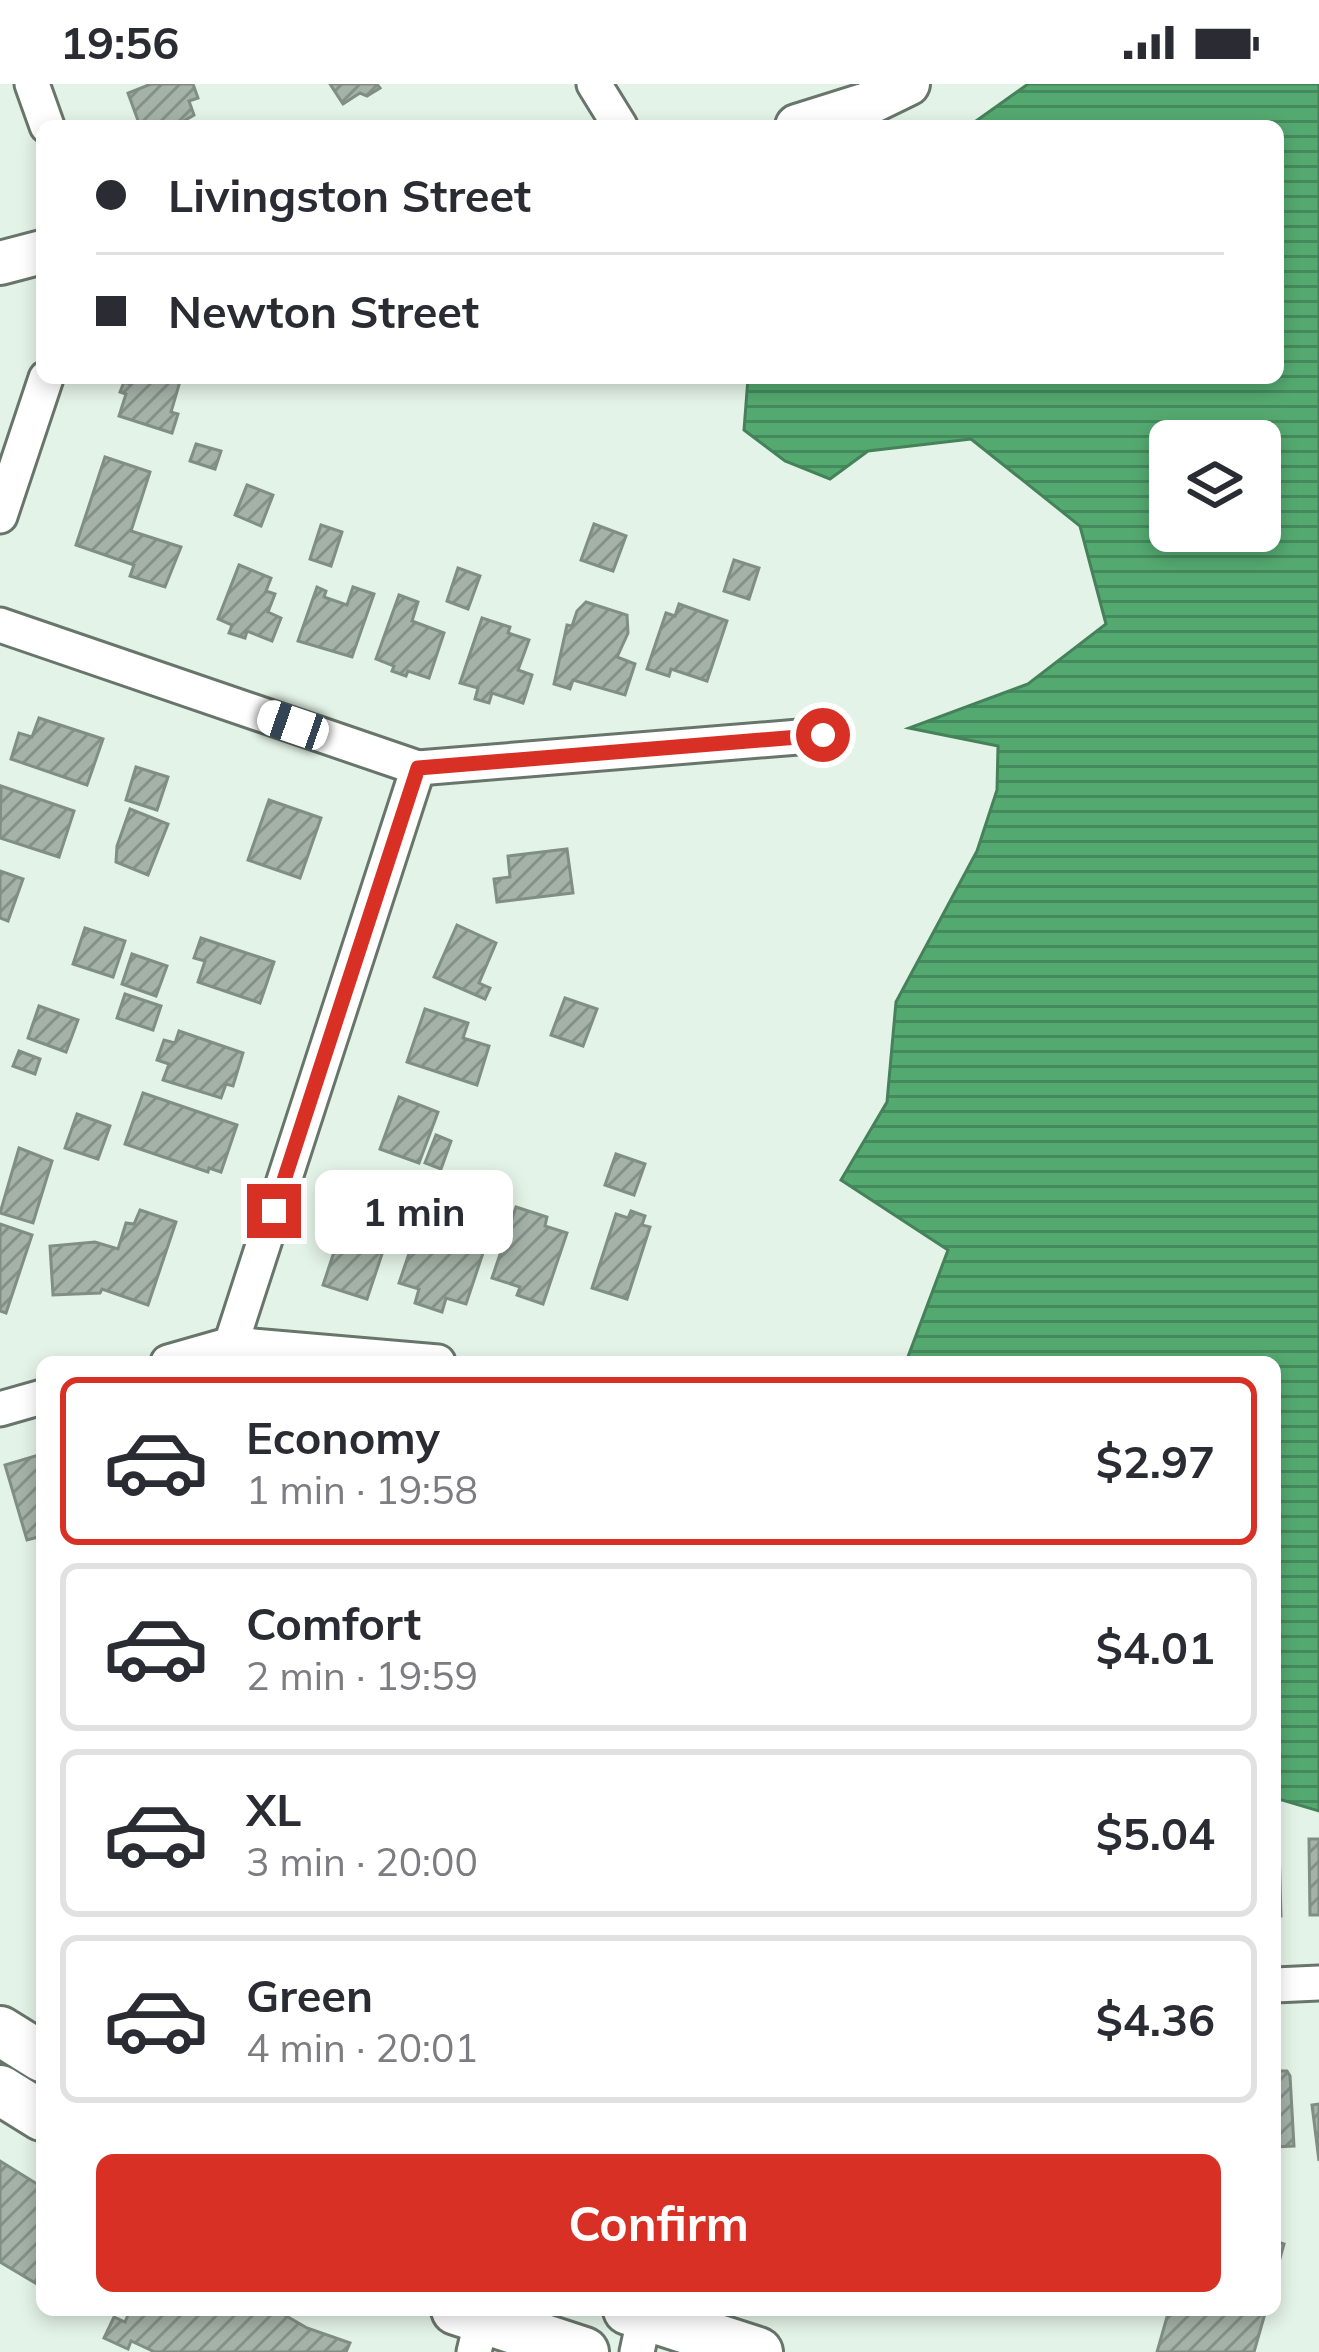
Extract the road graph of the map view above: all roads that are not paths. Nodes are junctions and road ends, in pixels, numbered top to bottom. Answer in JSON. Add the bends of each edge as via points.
{"nodes":[{"id":1,"x":32,"y":84,"type":"edge"},
{"id":2,"x":594,"y":84,"type":"edge"},
{"id":3,"x":908,"y":84,"type":"edge"},
{"id":4,"x":45,"y":120,"type":"edge"},
{"id":5,"x":616,"y":120,"type":"edge"},
{"id":6,"x":816,"y":120,"type":"edge"},
{"id":7,"x":36,"y":254,"type":"edge"},
{"id":8,"x":0,"y":263,"type":"edge"},
{"id":9,"x":44,"y":384,"type":"edge"},
{"id":10,"x":0,"y":516,"type":"edge"},
{"id":11,"x":0,"y":625,"type":"edge"},
{"id":12,"x":823,"y":735,"type":"dead end"},
{"id":13,"x":418,"y":768,"type":"junction"},
{"id":14,"x":232,"y":1344,"type":"junction"},
{"id":15,"x":189,"y":1356,"type":"edge"},
{"id":16,"x":369,"y":1356,"type":"edge"},
{"id":17,"x":36,"y":1399,"type":"edge"},
{"id":18,"x":0,"y":1409,"type":"edge"},
{"id":19,"x":1319,"y":1983,"type":"edge"},
{"id":20,"x":1281,"y":1985,"type":"edge"},
{"id":21,"x":0,"y":2031,"type":"edge"},
{"id":22,"x":36,"y":2053,"type":"edge"},
{"id":23,"x":0,"y":2090,"type":"edge"},
{"id":24,"x":36,"y":2112,"type":"edge"},
{"id":25,"x":639,"y":2322,"type":"edge"},
{"id":26,"x":474,"y":2323,"type":"edge"},
{"id":27,"x":584,"y":2352,"type":"edge"},
{"id":28,"x":758,"y":2352,"type":"edge"}],
"edges":[{"from":1,"to":4,"type":"street"},
{"from":2,"to":5,"type":"street"},
{"from":3,"to":6,"type":"street"},
{"from":7,"to":8,"type":"street"},
{"from":9,"to":10,"type":"street"},
{"from":11,"to":13,"type":"street"},
{"from":12,"to":13,"type":"street"},
{"from":13,"to":14,"type":"street"},
{"from":14,"to":15,"type":"street"},
{"from":14,"to":16,"type":"street"},
{"from":17,"to":18,"type":"street"},
{"from":19,"to":20,"type":"street"},
{"from":21,"to":22,"type":"main road"},
{"from":23,"to":24,"type":"main road"},
{"from":25,"to":28,"type":"main road"},
{"from":26,"to":27,"type":"main road"}]}
